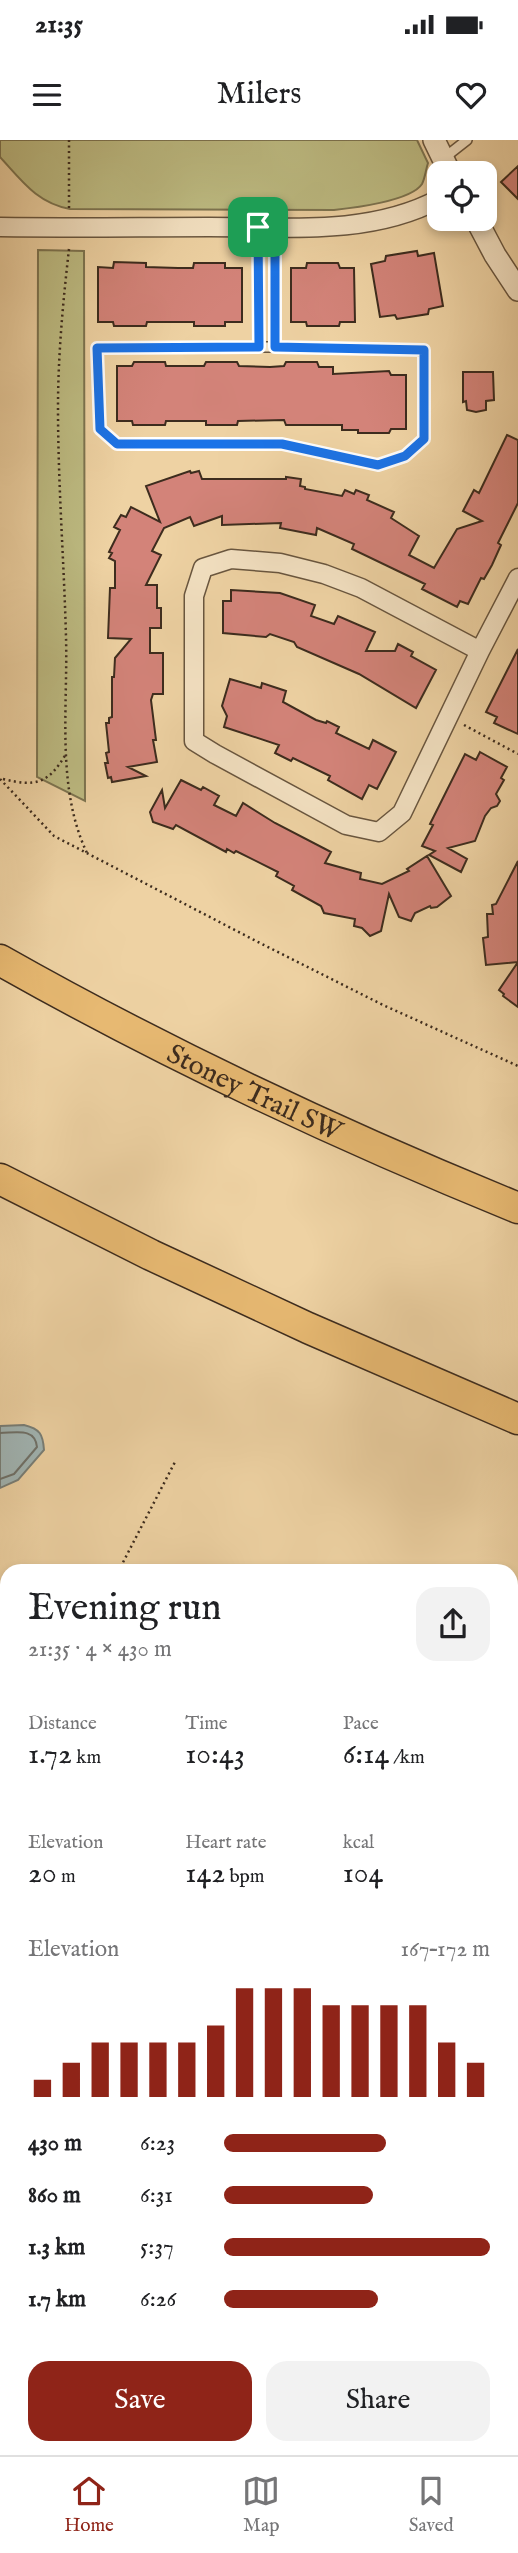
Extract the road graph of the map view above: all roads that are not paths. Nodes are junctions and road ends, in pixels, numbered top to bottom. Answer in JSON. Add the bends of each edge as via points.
{"nodes":[{"id":1,"x":467,"y":140,"type":"edge"},
{"id":2,"x":442,"y":157,"type":"edge"},
{"id":3,"x":427,"y":205,"type":"edge"},
{"id":4,"x":0,"y":227,"type":"edge"},
{"id":5,"x":267,"y":227,"type":"junction"},
{"id":6,"x":482,"y":231,"type":"edge"},
{"id":7,"x":518,"y":290,"type":"edge"},
{"id":8,"x":259,"y":347,"type":"junction"},
{"id":9,"x":275,"y":347,"type":"junction"},
{"id":10,"x":518,"y":578,"type":"edge"},
{"id":11,"x":480,"y":650,"type":"junction"},
{"id":12,"x":0,"y":960,"type":"edge"},
{"id":13,"x":0,"y":1179,"type":"edge"},
{"id":14,"x":514,"y":1206,"type":"edge"},
{"id":15,"x":518,"y":1419,"type":"edge"}],
"edges":[{"from":1,"to":2,"type":"lane"},
{"from":3,"to":5,"type":"street","via":[[364,225]]},
{"from":4,"to":5,"type":"street"},
{"from":5,"to":8,"type":"lane"},
{"from":5,"to":9,"type":"lane"},
{"from":6,"to":7,"type":"street"},
{"from":8,"to":9,"type":"lane"},
{"from":8,"to":9,"type":"lane","via":[[97,348],[100,429],[117,444],[282,444],[378,465],[405,456],[424,439],[424,350]]},
{"from":10,"to":11,"type":"street"},
{"from":11,"to":11,"type":"street","via":[[402,813],[379,832],[346,825],[194,741],[194,596],[204,568],[231,559],[324,573]]},
{"from":12,"to":14,"type":"highway","name":"Stoney Trail SW","via":[[261,1095]]},
{"from":13,"to":15,"type":"highway","via":[[308,1328]]}]}
